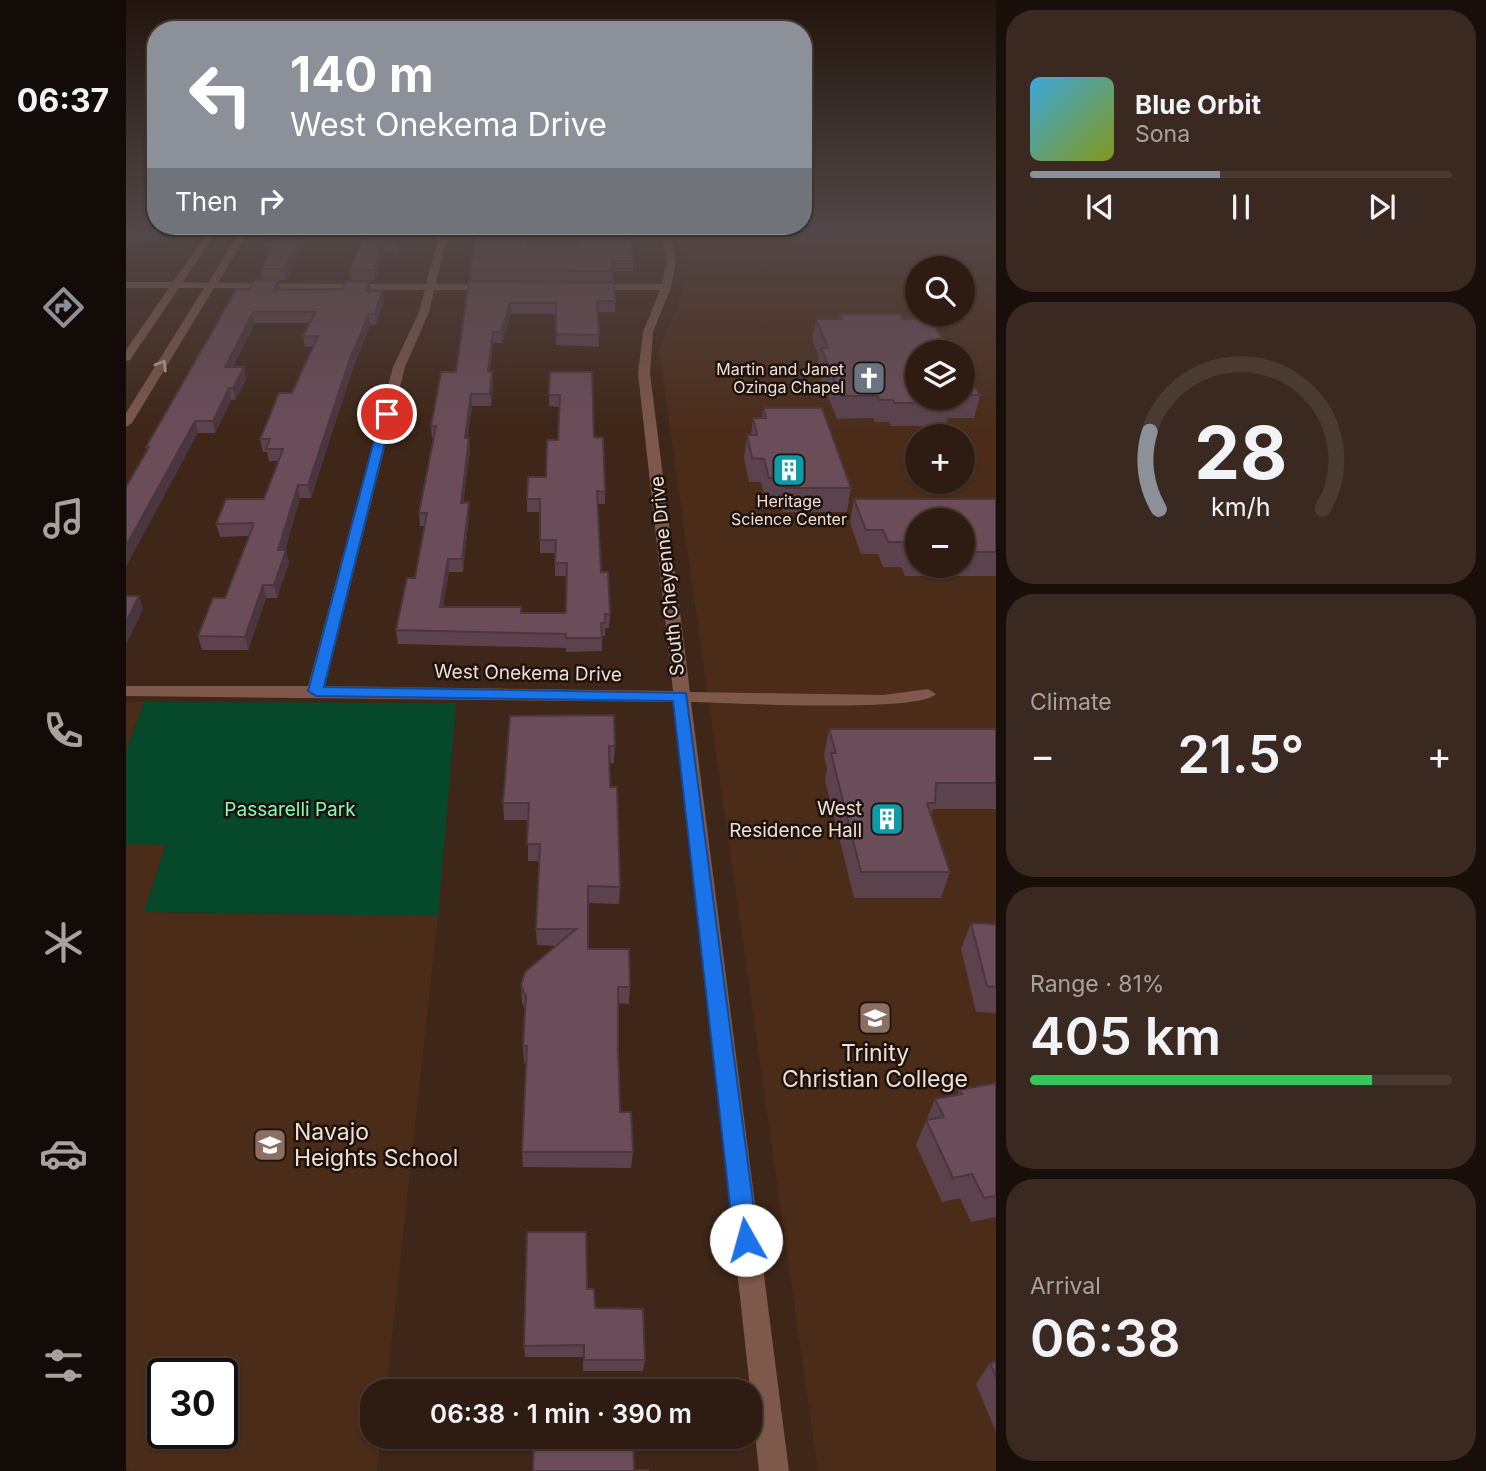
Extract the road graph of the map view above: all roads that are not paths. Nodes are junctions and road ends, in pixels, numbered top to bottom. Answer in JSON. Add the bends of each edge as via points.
{"nodes":[{"id":1,"x":169,"y":296,"type":"edge"},
{"id":2,"x":204,"y":296,"type":"edge"},
{"id":3,"x":429,"y":296,"type":"edge"},
{"id":4,"x":663,"y":296,"type":"edge"},
{"id":5,"x":126,"y":358,"type":"edge"},
{"id":6,"x":126,"y":423,"type":"edge"},
{"id":7,"x":126,"y":691,"type":"edge"},
{"id":8,"x":316,"y":691,"type":"junction"},
{"id":9,"x":928,"y":694,"type":"dead end"},
{"id":10,"x":681,"y":697,"type":"junction"},
{"id":11,"x":774,"y":1471,"type":"edge"}],
"edges":[{"from":1,"to":5,"type":"street"},
{"from":6,"to":2,"type":"street","one_way":true},
{"from":3,"to":8,"type":"street","via":[[399,367]]},
{"from":4,"to":10,"type":"street","name":"South Cheyenne Drive","via":[[648,332],[644,373]]},
{"from":7,"to":8,"type":"street","name":"West Onekema Drive"},
{"from":8,"to":10,"type":"street","name":"West Onekema Drive"},
{"from":9,"to":10,"type":"street","name":"West Onekema Drive","via":[[883,700]]},
{"from":10,"to":11,"type":"street","name":"South Cheyenne Drive"}]}
